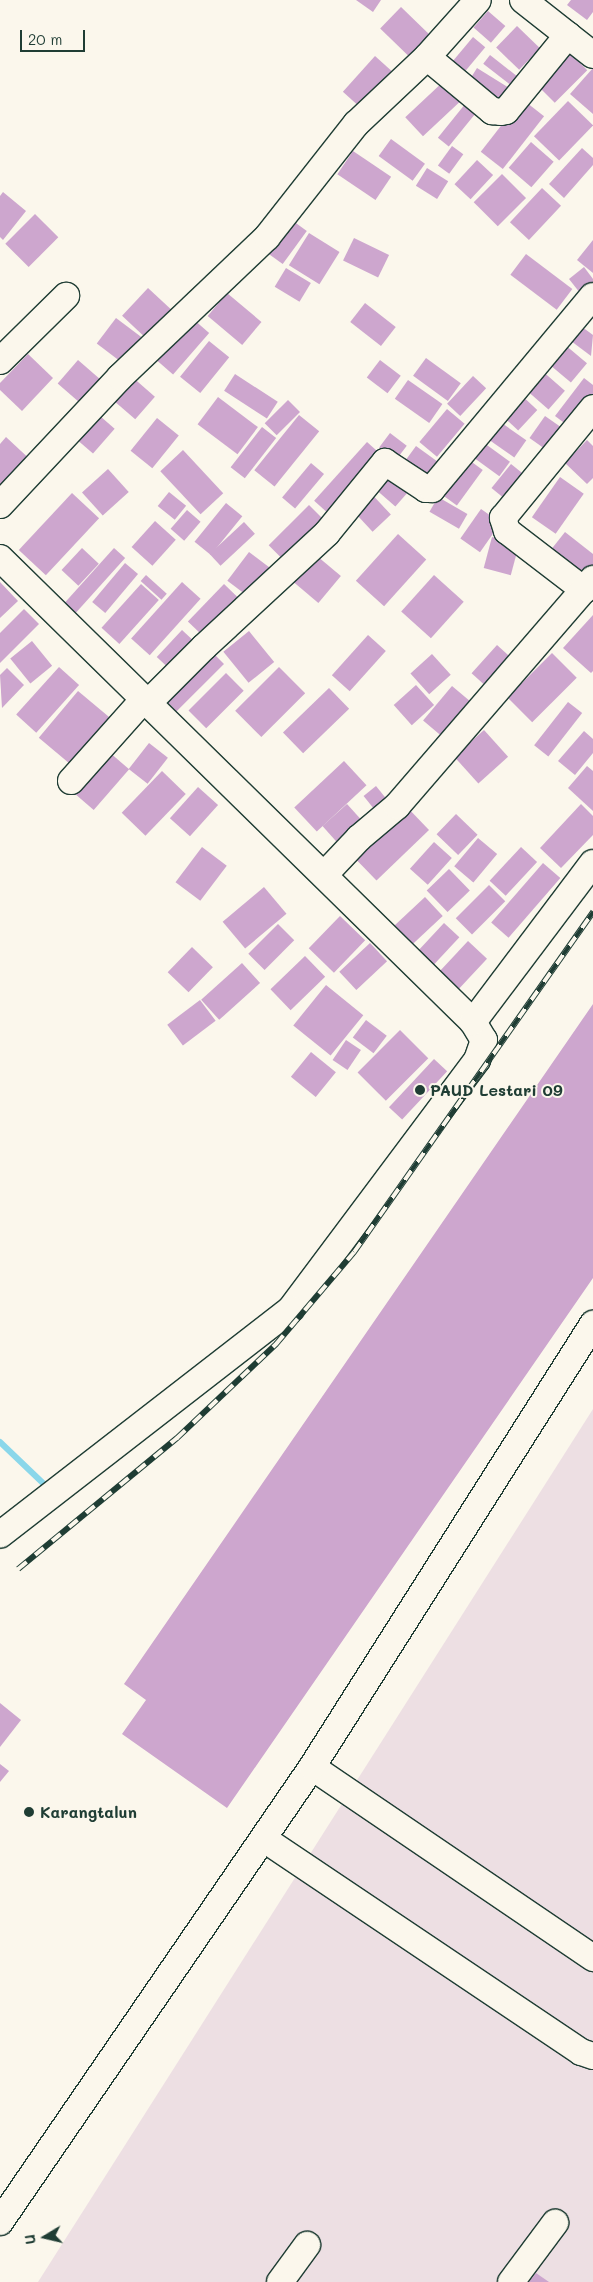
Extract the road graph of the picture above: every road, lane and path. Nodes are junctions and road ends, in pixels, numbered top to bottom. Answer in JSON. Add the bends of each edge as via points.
{"nodes":[{"id":1,"x":478,"y":0,"type":"edge"},
{"id":2,"x":523,"y":0,"type":"edge"},
{"id":3,"x":568,"y":35,"type":"junction"},
{"id":4,"x":593,"y":55,"type":"edge"},
{"id":5,"x":427,"y":56,"type":"junction"},
{"id":6,"x":66,"y":296,"type":"dead end"},
{"id":7,"x":593,"y":296,"type":"edge"},
{"id":8,"x":0,"y":361,"type":"edge"},
{"id":9,"x":593,"y":408,"type":"edge"},
{"id":10,"x":0,"y":505,"type":"edge"},
{"id":11,"x":0,"y":558,"type":"edge"},
{"id":12,"x":589,"y":585,"type":"edge"},
{"id":13,"x":146,"y":701,"type":"junction"},
{"id":14,"x":71,"y":781,"type":"dead end"},
{"id":15,"x":593,"y":863,"type":"edge"},
{"id":16,"x":324,"y":875,"type":"junction"},
{"id":17,"x":473,"y":1022,"type":"junction"},
{"id":18,"x":593,"y":1324,"type":"edge"},
{"id":19,"x":0,"y":1535,"type":"edge"},
{"id":20,"x":312,"y":1767,"type":"junction"},
{"id":21,"x":264,"y":1839,"type":"junction"},
{"id":22,"x":593,"y":1958,"type":"edge"},
{"id":23,"x":593,"y":2056,"type":"edge"},
{"id":24,"x":0,"y":2222,"type":"edge"},
{"id":25,"x":555,"y":2224,"type":"dead end"},
{"id":26,"x":307,"y":2245,"type":"dead end"},
{"id":27,"x":280,"y":2282,"type":"edge"},
{"id":28,"x":510,"y":2282,"type":"edge"}],
"edges":[{"from":1,"to":5,"type":"street"},
{"from":2,"to":3,"type":"street"},
{"from":3,"to":4,"type":"street"},
{"from":3,"to":5,"type":"street","via":[[506,111],[501,112],[492,111]]},
{"from":5,"to":10,"type":"street","via":[[356,124],[267,237],[120,376]]},
{"from":6,"to":8,"type":"street"},
{"from":7,"to":13,"type":"street","via":[[432,489],[426,489],[385,462],[327,533]]},
{"from":9,"to":12,"type":"street","via":[[503,518],[507,531]]},
{"from":11,"to":13,"type":"street"},
{"from":12,"to":16,"type":"street","via":[[397,806],[359,838]]},
{"from":13,"to":14,"type":"street"},
{"from":13,"to":16,"type":"street"},
{"from":15,"to":17,"type":"street"},
{"from":16,"to":17,"type":"street"},
{"from":17,"to":19,"type":"street","via":[[484,1040],[477,1060],[291,1309]]},
{"from":18,"to":20,"type":"street"},
{"from":20,"to":21,"type":"street"},
{"from":20,"to":22,"type":"street"},
{"from":21,"to":23,"type":"street","via":[[581,2052]]},
{"from":21,"to":24,"type":"street"},
{"from":25,"to":28,"type":"street"},
{"from":26,"to":27,"type":"street"}]}
